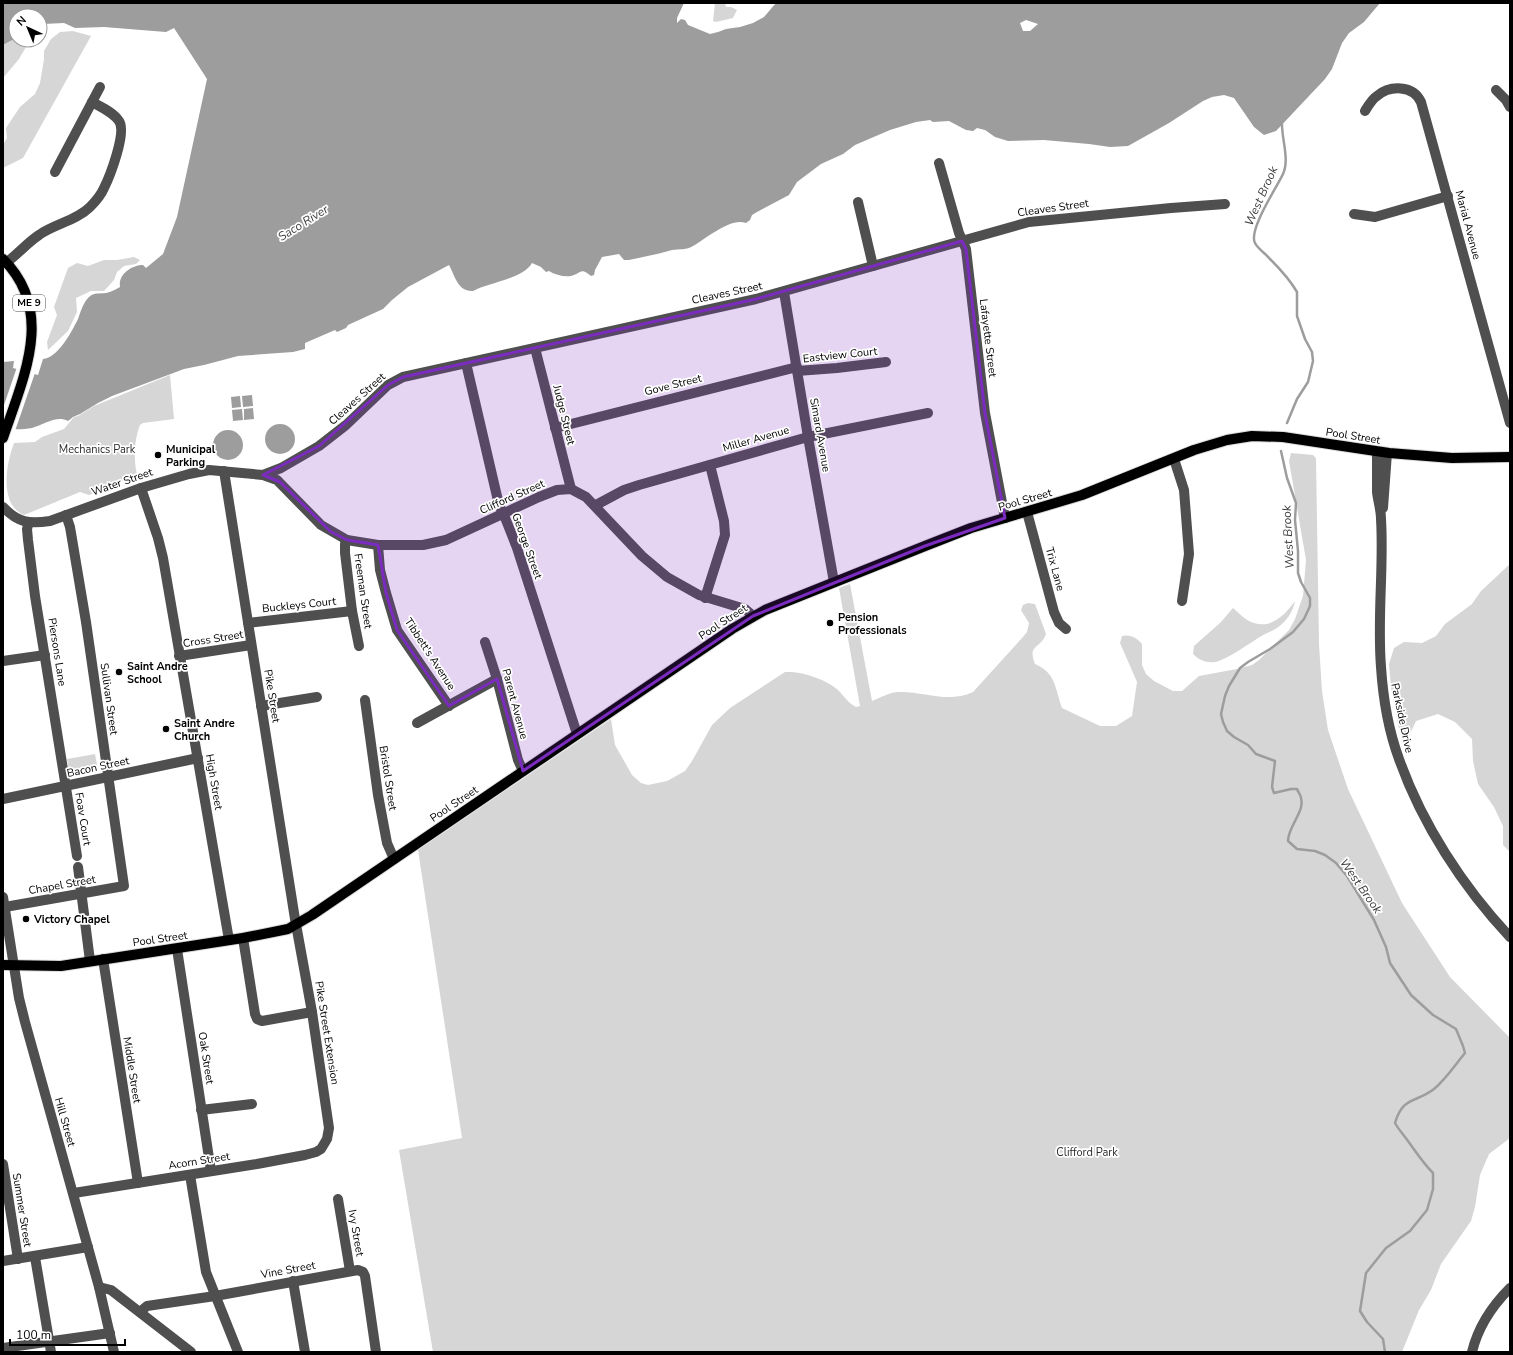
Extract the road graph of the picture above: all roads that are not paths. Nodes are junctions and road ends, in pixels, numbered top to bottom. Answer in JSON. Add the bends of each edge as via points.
{"nodes":[{"id":1,"x":100,"y":87,"type":"dead end"},
{"id":2,"x":1496,"y":90,"type":"dead end"},
{"id":3,"x":92,"y":102,"type":"junction"},
{"id":4,"x":1510,"y":107,"type":"edge"},
{"id":5,"x":1364,"y":111,"type":"dead end"},
{"id":6,"x":939,"y":164,"type":"dead end"},
{"id":7,"x":55,"y":172,"type":"dead end"},
{"id":8,"x":1448,"y":196,"type":"junction"},
{"id":9,"x":858,"y":202,"type":"dead end"},
{"id":10,"x":1225,"y":204,"type":"dead end"},
{"id":11,"x":1354,"y":214,"type":"dead end"},
{"id":12,"x":962,"y":241,"type":"junction"},
{"id":13,"x":5,"y":261,"type":"edge"},
{"id":14,"x":873,"y":266,"type":"junction"},
{"id":15,"x":784,"y":292,"type":"junction"},
{"id":16,"x":535,"y":348,"type":"junction"},
{"id":17,"x":886,"y":362,"type":"dead end"},
{"id":18,"x":466,"y":363,"type":"junction"},
{"id":19,"x":797,"y":369,"type":"junction"},
{"id":20,"x":928,"y":413,"type":"dead end"},
{"id":21,"x":1510,"y":423,"type":"edge"},
{"id":22,"x":555,"y":428,"type":"junction"},
{"id":23,"x":808,"y":437,"type":"junction"},
{"id":24,"x":3,"y":438,"type":"edge"},
{"id":25,"x":1382,"y":453,"type":"junction"},
{"id":26,"x":1510,"y":456,"type":"edge"},
{"id":27,"x":1174,"y":459,"type":"junction"},
{"id":28,"x":710,"y":465,"type":"junction"},
{"id":29,"x":224,"y":471,"type":"junction"},
{"id":30,"x":263,"y":475,"type":"junction"},
{"id":31,"x":141,"y":488,"type":"junction"},
{"id":32,"x":571,"y":489,"type":"junction"},
{"id":33,"x":596,"y":505,"type":"junction"},
{"id":34,"x":3,"y":507,"type":"edge"},
{"id":35,"x":1028,"y":512,"type":"junction"},
{"id":36,"x":502,"y":513,"type":"junction"},
{"id":37,"x":66,"y":515,"type":"junction"},
{"id":38,"x":3,"y":518,"type":"edge"},
{"id":39,"x":16,"y":518,"type":"junction"},
{"id":40,"x":1005,"y":518,"type":"junction"},
{"id":41,"x":29,"y":522,"type":"junction"},
{"id":42,"x":347,"y":540,"type":"junction"},
{"id":43,"x":378,"y":545,"type":"junction"},
{"id":44,"x":834,"y":582,"type":"junction"},
{"id":45,"x":705,"y":598,"type":"junction"},
{"id":46,"x":1182,"y":601,"type":"dead end"},
{"id":47,"x":352,"y":611,"type":"junction"},
{"id":48,"x":753,"y":616,"type":"junction"},
{"id":49,"x":248,"y":623,"type":"junction"},
{"id":50,"x":1066,"y":629,"type":"dead end"},
{"id":51,"x":485,"y":642,"type":"dead end"},
{"id":52,"x":251,"y":644,"type":"junction"},
{"id":53,"x":359,"y":646,"type":"dead end"},
{"id":54,"x":45,"y":655,"type":"junction"},
{"id":55,"x":179,"y":656,"type":"junction"},
{"id":56,"x":3,"y":661,"type":"edge"},
{"id":57,"x":497,"y":679,"type":"junction"},
{"id":58,"x":317,"y":697,"type":"dead end"},
{"id":59,"x":365,"y":700,"type":"dead end"},
{"id":60,"x":261,"y":706,"type":"junction"},
{"id":61,"x":449,"y":706,"type":"junction"},
{"id":62,"x":417,"y":723,"type":"dead end"},
{"id":63,"x":577,"y":734,"type":"junction"},
{"id":64,"x":198,"y":758,"type":"junction"},
{"id":65,"x":523,"y":771,"type":"junction"},
{"id":66,"x":108,"y":777,"type":"junction"},
{"id":67,"x":66,"y":786,"type":"junction"},
{"id":68,"x":3,"y":799,"type":"edge"},
{"id":69,"x":77,"y":856,"type":"dead end"},
{"id":70,"x":394,"y":860,"type":"junction"},
{"id":71,"x":78,"y":868,"type":"dead end"},
{"id":72,"x":124,"y":886,"type":"joint"},
{"id":73,"x":81,"y":894,"type":"junction"},
{"id":74,"x":3,"y":897,"type":"edge"},
{"id":75,"x":5,"y":907,"type":"junction"},
{"id":76,"x":296,"y":926,"type":"junction"},
{"id":77,"x":1510,"y":937,"type":"edge"},
{"id":78,"x":243,"y":938,"type":"junction"},
{"id":79,"x":229,"y":940,"type":"junction"},
{"id":80,"x":177,"y":948,"type":"junction"},
{"id":81,"x":103,"y":959,"type":"junction"},
{"id":82,"x":90,"y":961,"type":"junction"},
{"id":83,"x":3,"y":964,"type":"edge"},
{"id":84,"x":14,"y":965,"type":"junction"},
{"id":85,"x":312,"y":1012,"type":"junction"},
{"id":86,"x":252,"y":1104,"type":"dead end"},
{"id":87,"x":201,"y":1110,"type":"junction"},
{"id":88,"x":324,"y":1144,"type":"joint"},
{"id":89,"x":3,"y":1164,"type":"edge"},
{"id":90,"x":211,"y":1171,"type":"junction"},
{"id":91,"x":190,"y":1175,"type":"junction"},
{"id":92,"x":138,"y":1183,"type":"junction"},
{"id":93,"x":74,"y":1193,"type":"junction"},
{"id":94,"x":338,"y":1199,"type":"dead end"},
{"id":95,"x":88,"y":1247,"type":"junction"},
{"id":96,"x":35,"y":1256,"type":"junction"},
{"id":97,"x":18,"y":1259,"type":"junction"},
{"id":98,"x":3,"y":1261,"type":"edge"},
{"id":99,"x":350,"y":1271,"type":"junction"},
{"id":100,"x":293,"y":1281,"type":"junction"},
{"id":101,"x":99,"y":1287,"type":"junction"},
{"id":102,"x":1510,"y":1288,"type":"edge"},
{"id":103,"x":215,"y":1296,"type":"junction"},
{"id":104,"x":140,"y":1312,"type":"junction"},
{"id":105,"x":110,"y":1332,"type":"junction"},
{"id":106,"x":49,"y":1341,"type":"junction"},
{"id":107,"x":3,"y":1348,"type":"edge"},
{"id":108,"x":51,"y":1352,"type":"edge"},
{"id":109,"x":114,"y":1352,"type":"edge"},
{"id":110,"x":191,"y":1352,"type":"edge"},
{"id":111,"x":238,"y":1352,"type":"edge"},
{"id":112,"x":304,"y":1352,"type":"edge"},
{"id":113,"x":376,"y":1352,"type":"edge"},
{"id":114,"x":1472,"y":1352,"type":"edge"}],
"edges":[{"from":1,"to":3,"type":"street"},
{"from":2,"to":4,"type":"street"},
{"from":3,"to":7,"type":"street"},
{"from":3,"to":13,"type":"street","via":[[120,121],[122,132],[104,188],[90,208],[39,235],[17,255]]},
{"from":5,"to":8,"type":"street","name":"Marial Avenue","via":[[1376,96],[1389,90],[1407,89],[1418,96]]},
{"from":6,"to":12,"type":"street","name":"Lafayette Street"},
{"from":8,"to":11,"type":"street","via":[[1375,217]]},
{"from":8,"to":21,"type":"street","name":"Marial Avenue"},
{"from":9,"to":14,"type":"street"},
{"from":10,"to":12,"type":"street","name":"Cleaves Street","via":[[1045,219],[1018,224]]},
{"from":12,"to":14,"type":"street","name":"Cleaves Street"},
{"from":12,"to":40,"type":"street","name":"Lafayette Street","via":[[966,250],[985,413]]},
{"from":13,"to":24,"type":"main road","number":"ME 9","via":[[22,284],[29,302],[32,326],[26,367]]},
{"from":14,"to":15,"type":"street","name":"Cleaves Street"},
{"from":15,"to":16,"type":"street","name":"Cleaves Street"},
{"from":15,"to":19,"type":"street","name":"Simard Avenue"},
{"from":16,"to":18,"type":"street","name":"Cleaves Street"},
{"from":16,"to":22,"type":"street","name":"Judge Street"},
{"from":17,"to":19,"type":"street","name":"Eastview Court","via":[[837,368]]},
{"from":18,"to":30,"type":"street","name":"Cleaves Street","via":[[397,379],[327,441],[281,468]]},
{"from":18,"to":36,"type":"street","name":"George Street"},
{"from":19,"to":22,"type":"street","name":"Gove Street"},
{"from":19,"to":23,"type":"street","name":"Simard Avenue"},
{"from":20,"to":23,"type":"street","name":"Miller Avenue"},
{"from":22,"to":32,"type":"street","name":"Judge Street"},
{"from":23,"to":28,"type":"street","name":"Miller Avenue"},
{"from":23,"to":44,"type":"street","name":"Simard Avenue"},
{"from":25,"to":26,"type":"main road","name":"Pool Street","via":[[1452,458]]},
{"from":25,"to":27,"type":"main road","name":"Pool Street","via":[[1283,437],[1252,436],[1206,446]]},
{"from":25,"to":77,"type":"street","name":"Parkside Drive","via":[[1385,495],[1381,518],[1381,667],[1387,714],[1398,758],[1436,838],[1474,894]]},
{"from":27,"to":35,"type":"main road","name":"Pool Street","via":[[1082,495]]},
{"from":27,"to":46,"type":"street","via":[[1184,490],[1189,554]]},
{"from":28,"to":33,"type":"street","name":"Miller Avenue","via":[[639,485]]},
{"from":28,"to":45,"type":"street","via":[[725,535]]},
{"from":29,"to":30,"type":"street","name":"Water Street"},
{"from":29,"to":31,"type":"street","name":"Water Street","via":[[194,472]]},
{"from":29,"to":49,"type":"street","name":"Pike Street"},
{"from":30,"to":42,"type":"street","name":"Clifford Street","via":[[280,482],[321,525]]},
{"from":31,"to":37,"type":"street","name":"Water Street"},
{"from":31,"to":55,"type":"street","name":"High Street","via":[[163,558]]},
{"from":32,"to":33,"type":"street","via":[[586,496]]},
{"from":32,"to":36,"type":"street","name":"Clifford Street","via":[[557,490]]},
{"from":33,"to":45,"type":"street","via":[[650,563],[680,585]]},
{"from":34,"to":39,"type":"street"},
{"from":35,"to":40,"type":"main road","name":"Pool Street"},
{"from":35,"to":50,"type":"street","name":"Trix Lane","via":[[1054,612],[1059,623]]},
{"from":36,"to":43,"type":"street","name":"Clifford Street","via":[[441,542],[412,546]]},
{"from":36,"to":63,"type":"street","name":"George Street","via":[[517,548]]},
{"from":37,"to":41,"type":"street","name":"Water Street","via":[[50,521]]},
{"from":37,"to":66,"type":"street","name":"Sullivan Street","via":[[86,622]]},
{"from":38,"to":39,"type":"street"},
{"from":39,"to":41,"type":"street","name":"Water Street"},
{"from":40,"to":44,"type":"main road","name":"Pool Street","via":[[953,535]]},
{"from":41,"to":54,"type":"street","name":"Piersons Lane","via":[[28,540]]},
{"from":42,"to":43,"type":"street","name":"Clifford Street"},
{"from":42,"to":47,"type":"street","name":"Freeman Street","via":[[345,553]]},
{"from":43,"to":61,"type":"street","name":"Tibbett's Avenue","via":[[380,570],[397,630]]},
{"from":44,"to":48,"type":"main road","name":"Pool Street"},
{"from":45,"to":48,"type":"street","via":[[745,609]]},
{"from":47,"to":49,"type":"street","name":"Buckleys Court"},
{"from":47,"to":53,"type":"street","name":"Freeman Street"},
{"from":48,"to":63,"type":"main road","name":"Pool Street"},
{"from":49,"to":52,"type":"street","name":"Pike Street"},
{"from":51,"to":57,"type":"street","name":"Parent Avenue"},
{"from":52,"to":55,"type":"street","name":"Cross Street"},
{"from":52,"to":60,"type":"street","name":"Pike Street"},
{"from":54,"to":56,"type":"street"},
{"from":54,"to":67,"type":"street","name":"Piersons Lane"},
{"from":55,"to":64,"type":"street","name":"High Street"},
{"from":57,"to":61,"type":"street"},
{"from":57,"to":65,"type":"street","name":"Parent Avenue"},
{"from":58,"to":60,"type":"street"},
{"from":59,"to":70,"type":"street","name":"Bristol Street","via":[[378,795],[387,843]]},
{"from":60,"to":76,"type":"street","name":"Pike Street"},
{"from":61,"to":62,"type":"street"},
{"from":63,"to":65,"type":"main road","name":"Pool Street"},
{"from":64,"to":66,"type":"street","name":"Bacon Street"},
{"from":64,"to":79,"type":"street","name":"High Street"},
{"from":65,"to":70,"type":"main road","name":"Pool Street"},
{"from":66,"to":67,"type":"street","name":"Bacon Street"},
{"from":66,"to":72,"type":"street","name":"Sullivan Street"},
{"from":67,"to":68,"type":"street","name":"Bacon Street"},
{"from":67,"to":69,"type":"street","name":"Foav Court"},
{"from":70,"to":76,"type":"main road","name":"Pool Street"},
{"from":71,"to":73,"type":"street"},
{"from":72,"to":73,"type":"street","name":"Chapel Street"},
{"from":73,"to":75,"type":"street","name":"Chapel Street"},
{"from":73,"to":82,"type":"street"},
{"from":74,"to":75,"type":"street","name":"Hill Street"},
{"from":75,"to":84,"type":"street","name":"Hill Street"},
{"from":76,"to":78,"type":"main road","name":"Pool Street"},
{"from":76,"to":85,"type":"street","name":"Pike Street Extension"},
{"from":78,"to":79,"type":"main road","name":"Pool Street"},
{"from":78,"to":85,"type":"street","via":[[257,1019],[262,1021]]},
{"from":79,"to":80,"type":"main road","name":"Pool Street"},
{"from":80,"to":81,"type":"main road","name":"Pool Street"},
{"from":80,"to":87,"type":"street","name":"Oak Street"},
{"from":81,"to":82,"type":"main road","name":"Pool Street"},
{"from":81,"to":92,"type":"street","name":"Middle Street"},
{"from":82,"to":84,"type":"main road","name":"Pool Street","via":[[61,966]]},
{"from":83,"to":84,"type":"main road","name":"Pool Street"},
{"from":84,"to":93,"type":"street","name":"Hill Street","via":[[25,1022]]},
{"from":85,"to":88,"type":"street","name":"Pike Street Extension","via":[[330,1128]]},
{"from":86,"to":87,"type":"street"},
{"from":87,"to":90,"type":"street","name":"Oak Street"},
{"from":88,"to":90,"type":"street","name":"Acorn Street","via":[[316,1152],[304,1155]]},
{"from":89,"to":97,"type":"street","name":"Summer Street"},
{"from":90,"to":91,"type":"street","name":"Acorn Street"},
{"from":91,"to":92,"type":"street","name":"Acorn Street"},
{"from":91,"to":103,"type":"street","via":[[203,1258]]},
{"from":92,"to":93,"type":"street","name":"Acorn Street"},
{"from":93,"to":95,"type":"street","name":"Hill Street"},
{"from":94,"to":99,"type":"street","name":"Ivy Street"},
{"from":95,"to":96,"type":"street"},
{"from":95,"to":101,"type":"street","name":"Hill Street"},
{"from":96,"to":97,"type":"street"},
{"from":96,"to":106,"type":"street","name":"Summer Street"},
{"from":97,"to":98,"type":"street"},
{"from":99,"to":100,"type":"street","name":"Vine Street"},
{"from":99,"to":113,"type":"street","via":[[361,1271],[365,1276]]},
{"from":100,"to":103,"type":"street","name":"Vine Street"},
{"from":100,"to":112,"type":"street"},
{"from":101,"to":104,"type":"street","via":[[111,1290]]},
{"from":101,"to":105,"type":"street","name":"Hill Street"},
{"from":102,"to":114,"type":"street","via":[[1488,1314]]},
{"from":103,"to":104,"type":"street","name":"Vine Street","via":[[147,1306]]},
{"from":103,"to":111,"type":"street"},
{"from":104,"to":110,"type":"street"},
{"from":105,"to":106,"type":"street"},
{"from":105,"to":109,"type":"street","name":"Hill Street"},
{"from":106,"to":107,"type":"street"},
{"from":106,"to":108,"type":"street","name":"Summer Street"}]}
